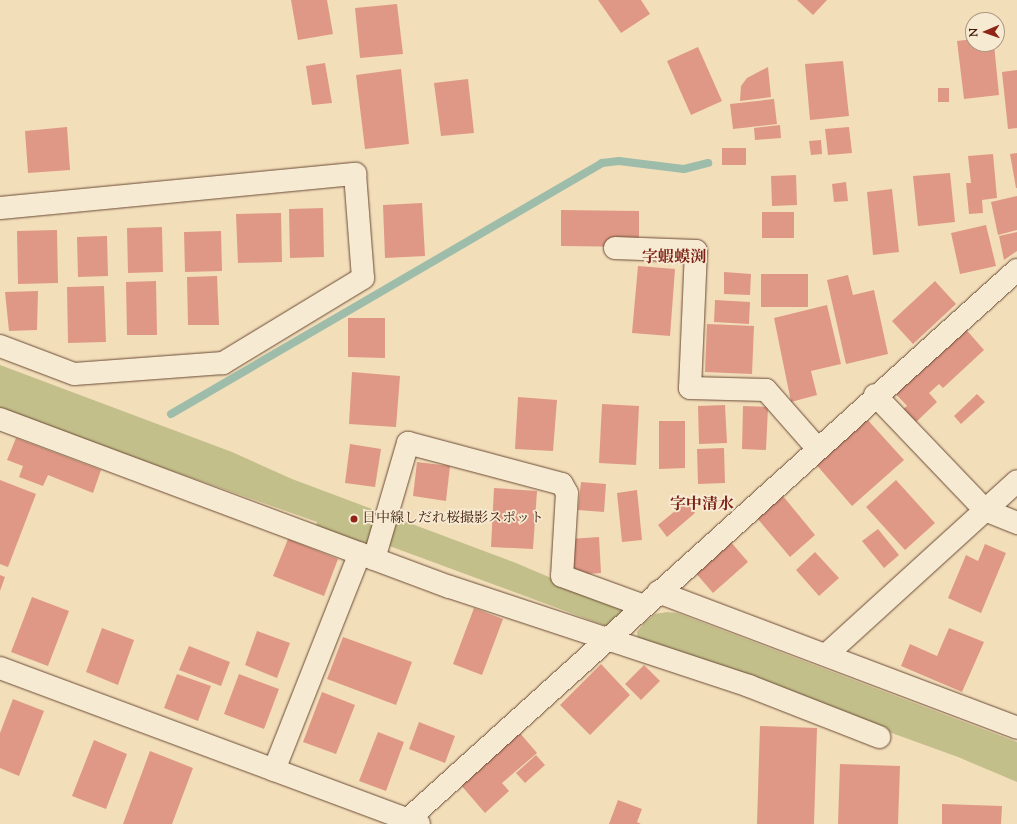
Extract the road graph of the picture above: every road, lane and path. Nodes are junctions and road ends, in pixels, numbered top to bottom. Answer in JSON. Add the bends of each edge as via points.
{"nodes":[{"id":1,"x":0,"y":208,"type":"edge"},
{"id":2,"x":615,"y":248,"type":"dead end"},
{"id":3,"x":1017,"y":270,"type":"edge"},
{"id":4,"x":0,"y":346,"type":"edge"},
{"id":5,"x":875,"y":395,"type":"junction"},
{"id":6,"x":0,"y":419,"type":"edge"},
{"id":7,"x":817,"y":448,"type":"junction"},
{"id":8,"x":1017,"y":482,"type":"edge"},
{"id":9,"x":985,"y":510,"type":"junction"},
{"id":10,"x":1017,"y":523,"type":"edge"},
{"id":11,"x":367,"y":556,"type":"junction"},
{"id":12,"x":651,"y":599,"type":"junction"},
{"id":13,"x":608,"y":638,"type":"junction"},
{"id":14,"x":826,"y":655,"type":"junction"},
{"id":15,"x":0,"y":668,"type":"edge"},
{"id":16,"x":1017,"y":728,"type":"edge"},
{"id":17,"x":879,"y":737,"type":"dead end"},
{"id":18,"x":274,"y":770,"type":"junction"},
{"id":19,"x":410,"y":822,"type":"edge"}],
"edges":[{"from":1,"to":4,"type":"street","via":[[355,174],[363,278],[223,363],[74,374]]},
{"from":2,"to":7,"type":"street","via":[[696,251],[690,388],[766,390]]},
{"from":3,"to":5,"type":"street"},
{"from":5,"to":7,"type":"street"},
{"from":5,"to":9,"type":"street"},
{"from":6,"to":11,"type":"street"},
{"from":7,"to":12,"type":"street"},
{"from":8,"to":9,"type":"street"},
{"from":9,"to":10,"type":"street"},
{"from":9,"to":14,"type":"street"},
{"from":11,"to":12,"type":"street","via":[[408,443],[562,484],[567,493],[562,576]]},
{"from":11,"to":13,"type":"street","via":[[450,587]]},
{"from":11,"to":18,"type":"street"},
{"from":12,"to":13,"type":"street"},
{"from":12,"to":14,"type":"street"},
{"from":13,"to":17,"type":"street","via":[[749,686]]},
{"from":13,"to":19,"type":"street"},
{"from":14,"to":16,"type":"street"},
{"from":15,"to":18,"type":"street"},
{"from":18,"to":19,"type":"street"}]}
